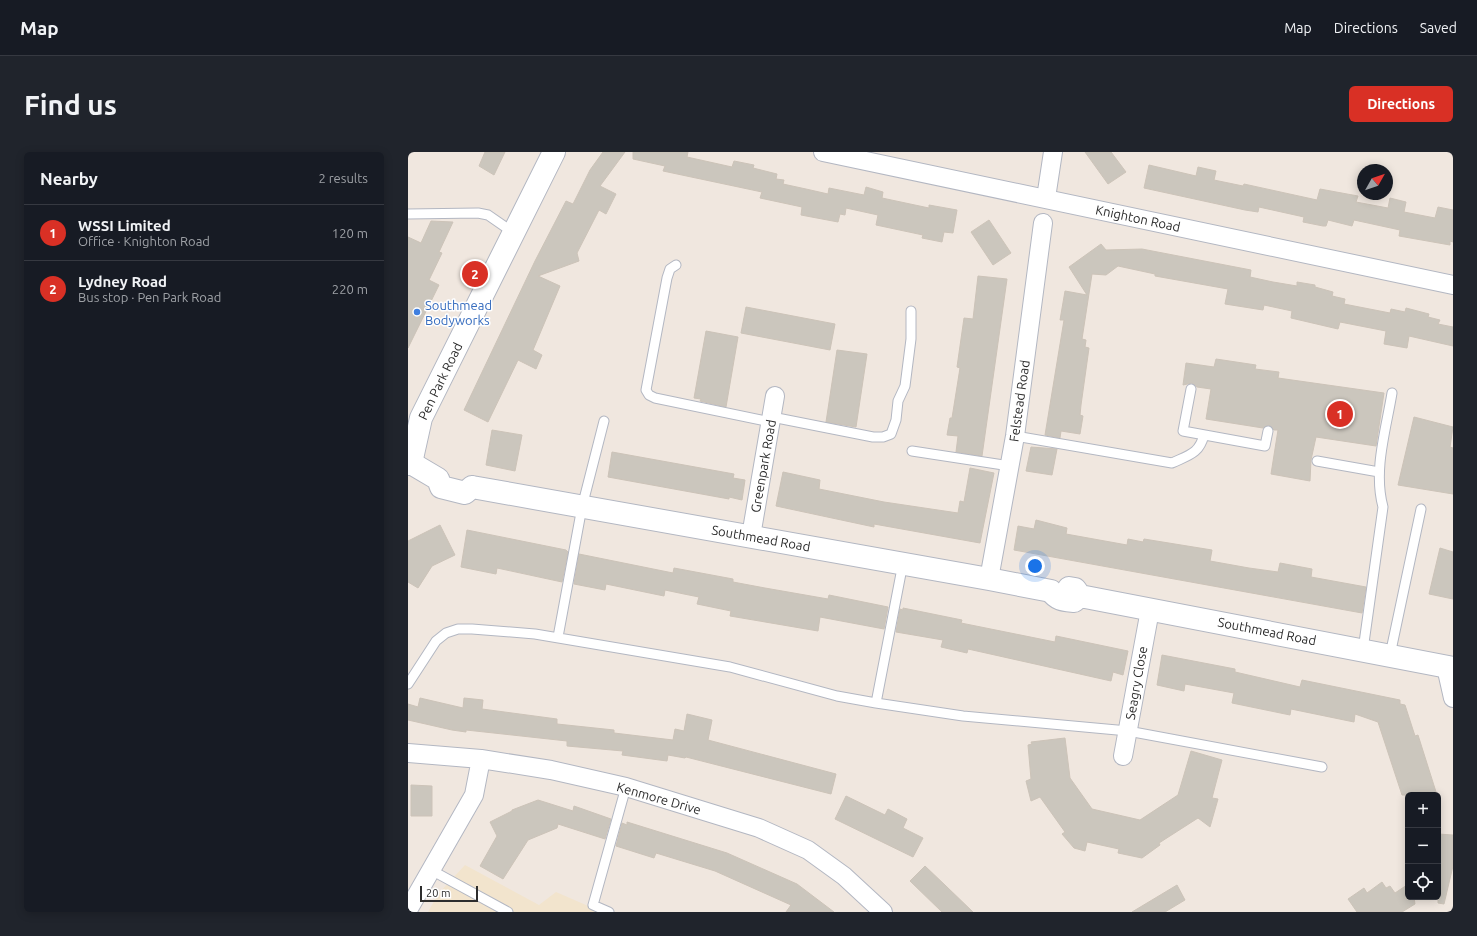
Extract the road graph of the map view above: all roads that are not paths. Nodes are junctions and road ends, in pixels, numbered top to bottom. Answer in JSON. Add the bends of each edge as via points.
{"nodes":[{"id":1,"x":554,"y":152,"type":"edge"},
{"id":2,"x":823,"y":152,"type":"edge"},
{"id":3,"x":1053,"y":152,"type":"edge"},
{"id":4,"x":1046,"y":198,"type":"junction"},
{"id":5,"x":408,"y":214,"type":"edge"},
{"id":6,"x":1043,"y":223,"type":"dead end"},
{"id":7,"x":514,"y":232,"type":"junction"},
{"id":8,"x":676,"y":265,"type":"dead end"},
{"id":9,"x":1453,"y":285,"type":"edge"},
{"id":10,"x":912,"y":312,"type":"dead end"},
{"id":11,"x":1191,"y":389,"type":"dead end"},
{"id":12,"x":1392,"y":393,"type":"dead end"},
{"id":13,"x":775,"y":396,"type":"dead end"},
{"id":14,"x":771,"y":420,"type":"junction"},
{"id":15,"x":604,"y":421,"type":"dead end"},
{"id":16,"x":1268,"y":431,"type":"dead end"},
{"id":17,"x":1204,"y":435,"type":"junction"},
{"id":18,"x":1015,"y":436,"type":"junction"},
{"id":19,"x":912,"y":451,"type":"dead end"},
{"id":20,"x":1317,"y":461,"type":"dead end"},
{"id":21,"x":410,"y":464,"type":"edge"},
{"id":22,"x":1010,"y":466,"type":"junction"},
{"id":23,"x":1379,"y":472,"type":"junction"},
{"id":24,"x":582,"y":507,"type":"junction"},
{"id":25,"x":1421,"y":509,"type":"dead end"},
{"id":26,"x":751,"y":536,"type":"junction"},
{"id":27,"x":903,"y":563,"type":"junction"},
{"id":28,"x":989,"y":579,"type":"junction"},
{"id":29,"x":1150,"y":610,"type":"junction"},
{"id":30,"x":558,"y":637,"type":"junction"},
{"id":31,"x":1363,"y":650,"type":"junction"},
{"id":32,"x":1390,"y":655,"type":"junction"},
{"id":33,"x":1450,"y":667,"type":"edge"},
{"id":34,"x":408,"y":684,"type":"edge"},
{"id":35,"x":1453,"y":698,"type":"edge"},
{"id":36,"x":876,"y":703,"type":"junction"},
{"id":37,"x":1128,"y":731,"type":"junction"},
{"id":38,"x":408,"y":753,"type":"edge"},
{"id":39,"x":1124,"y":756,"type":"dead end"},
{"id":40,"x":481,"y":759,"type":"junction"},
{"id":41,"x":1322,"y":767,"type":"dead end"},
{"id":42,"x":626,"y":787,"type":"junction"},
{"id":43,"x":431,"y":870,"type":"junction"},
{"id":44,"x":408,"y":910,"type":"edge"},
{"id":45,"x":508,"y":912,"type":"edge"},
{"id":46,"x":609,"y":912,"type":"edge"},
{"id":47,"x":883,"y":912,"type":"edge"}],
"edges":[{"from":1,"to":7,"type":"main road","name":"Pen Park Road"},
{"from":2,"to":4,"type":"street","name":"Knighton Road"},
{"from":3,"to":4,"type":"street"},
{"from":4,"to":9,"type":"street","name":"Knighton Road"},
{"from":5,"to":7,"type":"lane","via":[[483,214]]},
{"from":6,"to":18,"type":"street","name":"Felstead Road"},
{"from":7,"to":21,"type":"main road","name":"Pen Park Road","via":[[421,418]]},
{"from":8,"to":14,"type":"lane","via":[[670,269],[667,278],[646,390],[649,395]]},
{"from":10,"to":14,"type":"lane","via":[[905,386],[898,401],[891,434],[873,437]]},
{"from":11,"to":17,"type":"lane","via":[[1183,430]]},
{"from":12,"to":23,"type":"lane"},
{"from":13,"to":14,"type":"street","name":"Greenpark Road"},
{"from":14,"to":26,"type":"street","name":"Greenpark Road"},
{"from":15,"to":24,"type":"lane"},
{"from":16,"to":17,"type":"lane","via":[[1265,446]]},
{"from":17,"to":18,"type":"lane","via":[[1201,446],[1192,454],[1172,463]]},
{"from":18,"to":22,"type":"street","name":"Felstead Road"},
{"from":19,"to":22,"type":"lane"},
{"from":20,"to":23,"type":"lane"},
{"from":21,"to":24,"type":"main road","name":"Southmead Road","via":[[438,479],[446,474],[457,476],[467,479],[472,487]]},
{"from":22,"to":28,"type":"street","name":"Felstead Road"},
{"from":23,"to":31,"type":"lane","via":[[1383,507]]},
{"from":24,"to":26,"type":"main road","name":"Southmead Road"},
{"from":24,"to":30,"type":"lane"},
{"from":25,"to":32,"type":"lane"},
{"from":26,"to":27,"type":"main road","name":"Southmead Road"},
{"from":27,"to":28,"type":"main road","name":"Southmead Road"},
{"from":27,"to":36,"type":"lane"},
{"from":28,"to":29,"type":"main road","name":"Southmead Road","via":[[1051,591],[1056,598],[1064,600],[1074,601],[1080,596]]},
{"from":29,"to":31,"type":"main road","name":"Southmead Road"},
{"from":29,"to":37,"type":"street","name":"Seagry Close"},
{"from":30,"to":34,"type":"lane","via":[[458,629],[446,633],[436,641]]},
{"from":30,"to":36,"type":"lane","via":[[730,667],[837,696]]},
{"from":31,"to":32,"type":"main road","name":"Southmead Road"},
{"from":32,"to":33,"type":"main road","name":"Southmead Road"},
{"from":33,"to":35,"type":"street"},
{"from":36,"to":37,"type":"lane","via":[[963,716]]},
{"from":37,"to":39,"type":"street","name":"Seagry Close"},
{"from":37,"to":41,"type":"lane"},
{"from":38,"to":40,"type":"street","name":"Kenmore Drive"},
{"from":40,"to":42,"type":"street","name":"Kenmore Drive","via":[[551,770]]},
{"from":40,"to":43,"type":"street","via":[[474,795]]},
{"from":42,"to":46,"type":"lane","via":[[593,905]]},
{"from":42,"to":47,"type":"street","name":"Kenmore Drive","via":[[759,828],[808,850],[844,876]]},
{"from":43,"to":44,"type":"street"},
{"from":43,"to":45,"type":"lane"}]}
